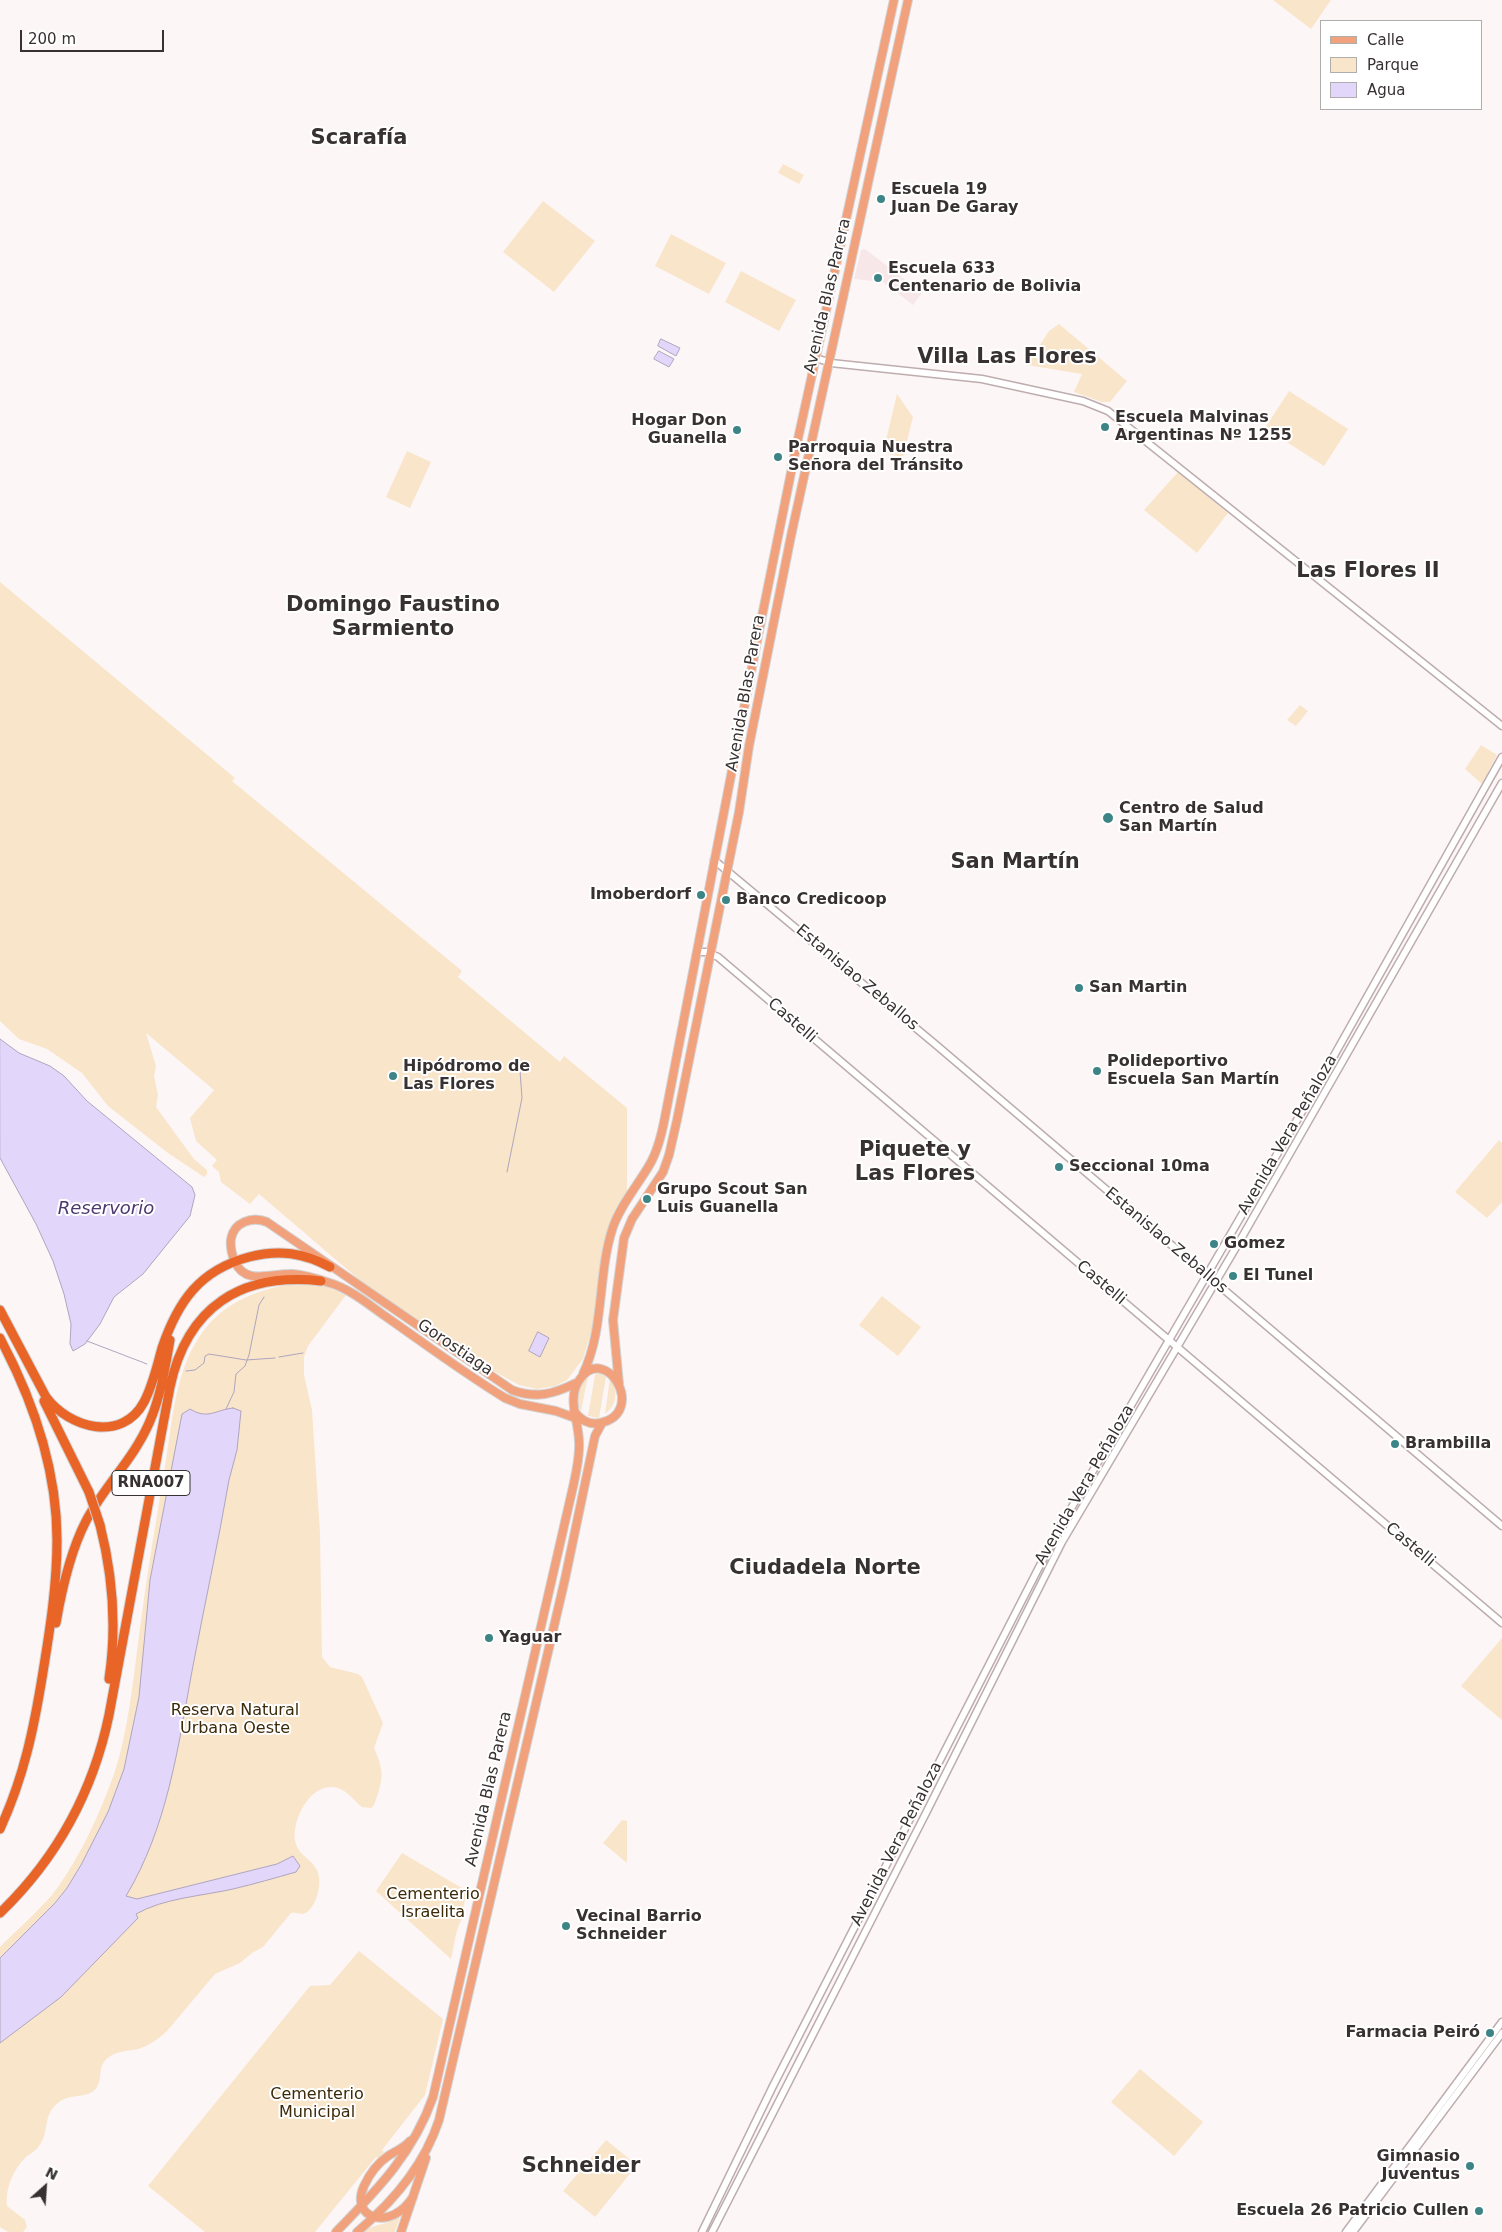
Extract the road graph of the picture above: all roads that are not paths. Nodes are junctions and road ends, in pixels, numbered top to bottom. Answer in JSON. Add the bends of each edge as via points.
{"nodes":[{"id":1,"x":894,"y":0,"type":"edge"},
{"id":2,"x":908,"y":0,"type":"edge"},
{"id":3,"x":816,"y":358,"type":"junction"},
{"id":4,"x":827,"y":362,"type":"junction"},
{"id":5,"x":1502,"y":726,"type":"edge"},
{"id":6,"x":1502,"y":757,"type":"edge"},
{"id":7,"x":1502,"y":783,"type":"edge"},
{"id":8,"x":714,"y":860,"type":"junction"},
{"id":9,"x":726,"y":868,"type":"junction"},
{"id":10,"x":697,"y":952,"type":"junction"},
{"id":11,"x":710,"y":953,"type":"junction"},
{"id":12,"x":235,"y":1261,"type":"junction"},
{"id":13,"x":330,"y":1267,"type":"junction"},
{"id":14,"x":1206,"y":1276,"type":"junction"},
{"id":15,"x":321,"y":1281,"type":"junction"},
{"id":16,"x":1215,"y":1283,"type":"junction"},
{"id":17,"x":0,"y":1310,"type":"edge"},
{"id":18,"x":0,"y":1318,"type":"edge"},
{"id":19,"x":173,"y":1322,"type":"junction"},
{"id":20,"x":0,"y":1338,"type":"edge"},
{"id":21,"x":1169,"y":1341,"type":"junction"},
{"id":22,"x":1177,"y":1347,"type":"junction"},
{"id":23,"x":449,"y":1348,"type":"junction"},
{"id":24,"x":443,"y":1356,"type":"junction"},
{"id":25,"x":583,"y":1374,"type":"junction"},
{"id":26,"x":576,"y":1383,"type":"junction"},
{"id":27,"x":620,"y":1384,"type":"junction"},
{"id":28,"x":577,"y":1416,"type":"junction"},
{"id":29,"x":602,"y":1423,"type":"junction"},
{"id":30,"x":1502,"y":1526,"type":"edge"},
{"id":31,"x":1502,"y":1623,"type":"edge"},
{"id":32,"x":33,"y":1735,"type":"junction"},
{"id":33,"x":89,"y":1782,"type":"junction"},
{"id":34,"x":0,"y":1829,"type":"edge"},
{"id":35,"x":0,"y":1913,"type":"edge"},
{"id":36,"x":1502,"y":2022,"type":"edge"},
{"id":37,"x":1502,"y":2033,"type":"edge"},
{"id":38,"x":424,"y":2120,"type":"junction"},
{"id":39,"x":434,"y":2133,"type":"junction"},
{"id":40,"x":394,"y":2152,"type":"junction"},
{"id":41,"x":407,"y":2152,"type":"junction"},
{"id":42,"x":419,"y":2163,"type":"junction"},
{"id":43,"x":419,"y":2176,"type":"junction"},
{"id":44,"x":413,"y":2197,"type":"junction"},
{"id":45,"x":363,"y":2205,"type":"junction"},
{"id":46,"x":375,"y":2218,"type":"junction"},
{"id":47,"x":388,"y":2219,"type":"junction"},
{"id":48,"x":357,"y":2231,"type":"edge"},
{"id":49,"x":336,"y":2232,"type":"edge"},
{"id":50,"x":401,"y":2232,"type":"edge"},
{"id":51,"x":702,"y":2232,"type":"edge"},
{"id":52,"x":712,"y":2232,"type":"edge"},
{"id":53,"x":1346,"y":2232,"type":"edge"},
{"id":54,"x":1353,"y":2232,"type":"edge"}],
"edges":[{"from":1,"to":3,"type":"main road","name":"Avenida Blas Parera"},
{"from":2,"to":4,"type":"main road","name":"Avenida Blas Parera"},
{"from":3,"to":4,"type":"main road"},
{"from":3,"to":8,"type":"main road","name":"Avenida Blas Parera"},
{"from":4,"to":5,"type":"main road","via":[[982,379],[1083,401],[1108,411]]},
{"from":4,"to":9,"type":"main road","name":"Avenida Blas Parera"},
{"from":6,"to":14,"type":"main road","name":"Avenida Vera Peñaloza"},
{"from":7,"to":16,"type":"main road","name":"Avenida Vera Peñaloza"},
{"from":8,"to":9,"type":"main road","name":"Estanislao Zeballos"},
{"from":8,"to":10,"type":"main road","name":"Avenida Blas Parera"},
{"from":9,"to":11,"type":"main road","name":"Avenida Blas Parera"},
{"from":9,"to":14,"type":"main road","name":"Estanislao Zeballos"},
{"from":10,"to":11,"type":"main road"},
{"from":10,"to":25,"type":"main road","name":"Avenida Blas Parera","via":[[661,1136],[650,1165],[613,1227],[592,1351]]},
{"from":11,"to":21,"type":"main road","name":"Castelli"},
{"from":11,"to":27,"type":"main road","name":"Avenida Blas Parera","via":[[669,1155],[663,1172],[632,1219],[624,1238],[613,1320]]},
{"from":12,"to":13,"type":"highway","number":"RNA007","via":[[266,1254],[292,1253]]},
{"from":12,"to":13,"type":"main road","name":"Gorostiaga","via":[[231,1242],[235,1230],[242,1223],[258,1219]]},
{"from":12,"to":15,"type":"main road","name":"Gorostiaga","via":[[242,1273],[251,1277],[291,1274]]},
{"from":12,"to":19,"type":"highway","number":"RNA007","via":[[195,1287]]},
{"from":13,"to":23,"type":"main road","name":"Gorostiaga"},
{"from":14,"to":16,"type":"main road","name":"Estanislao Zeballos"},
{"from":14,"to":21,"type":"main road","name":"Avenida Vera Peñaloza"},
{"from":15,"to":24,"type":"main road","name":"Gorostiaga","via":[[347,1291]]},
{"from":15,"to":33,"type":"highway","number":"RNA007","via":[[280,1279],[242,1289],[205,1314],[182,1348],[170,1387],[109,1715]]},
{"from":16,"to":22,"type":"main road","name":"Avenida Vera Peñaloza"},
{"from":16,"to":30,"type":"main road","name":"Estanislao Zeballos"},
{"from":17,"to":19,"type":"highway","via":[[54,1408],[76,1422],[100,1427],[125,1422],[139,1409]]},
{"from":18,"to":33,"type":"highway","number":"RNA007","bridge":true,"via":[[82,1474],[108,1556],[113,1647],[105,1711]]},
{"from":19,"to":32,"type":"highway","number":"RNA007","via":[[164,1379],[150,1421],[134,1452],[86,1520],[74,1549],[59,1605]]},
{"from":20,"to":32,"type":"highway","number":"RNA007","via":[[28,1399],[42,1440],[55,1500],[56,1574]]},
{"from":21,"to":22,"type":"main road","name":"Castelli"},
{"from":21,"to":51,"type":"main road","name":"Avenida Vera Peñaloza","via":[[1030,1582]]},
{"from":22,"to":31,"type":"main road","name":"Castelli"},
{"from":22,"to":52,"type":"main road","name":"Avenida Vera Peñaloza","via":[[1062,1542]]},
{"from":23,"to":24,"type":"main road"},
{"from":23,"to":26,"type":"main road","name":"Gorostiaga","via":[[521,1394],[552,1394]]},
{"from":24,"to":28,"type":"main road","name":"Gorostiaga","via":[[505,1398]]},
{"from":25,"to":26,"type":"main road","name":"Gorostiaga"},
{"from":25,"to":27,"type":"main road","via":[[601,1369]]},
{"from":26,"to":28,"type":"main road","via":[[573,1398]]},
{"from":27,"to":29,"type":"main road","via":[[621,1405]]},
{"from":28,"to":29,"type":"main road","name":"Gorostiaga","via":[[591,1423]]},
{"from":28,"to":38,"type":"main road","name":"Avenida Blas Parera","via":[[579,1441],[573,1488],[436,2086]]},
{"from":29,"to":39,"type":"main road","name":"Avenida Blas Parera","via":[[594,1436],[565,1579],[464,2019]]},
{"from":32,"to":34,"type":"highway","number":"RNA007"},
{"from":33,"to":35,"type":"highway","number":"RNA007","via":[[50,1856],[21,1893]]},
{"from":36,"to":53,"type":"main road"},
{"from":37,"to":54,"type":"main road"},
{"from":38,"to":40,"type":"main road","via":[[410,2141]]},
{"from":38,"to":41,"type":"main road","name":"Avenida Blas Parera"},
{"from":39,"to":42,"type":"main road","name":"Avenida Blas Parera"},
{"from":39,"to":43,"type":"main road"},
{"from":40,"to":41,"type":"main road"},
{"from":40,"to":45,"type":"main road","via":[[369,2178],[361,2197]]},
{"from":41,"to":42,"type":"main road","via":[[416,2156]]},
{"from":41,"to":45,"type":"main road","name":"Avenida Blas Parera"},
{"from":42,"to":43,"type":"main road"},
{"from":42,"to":46,"type":"main road","name":"Avenida Blas Parera"},
{"from":43,"to":44,"type":"main road"},
{"from":44,"to":47,"type":"main road","via":[[405,2208]]},
{"from":44,"to":50,"type":"main road"},
{"from":45,"to":46,"type":"main road"},
{"from":45,"to":49,"type":"main road","name":"Avenida Blas Parera"},
{"from":46,"to":47,"type":"main road"},
{"from":46,"to":48,"type":"main road","name":"Avenida Blas Parera"},
{"from":47,"to":48,"type":"main road"}]}
